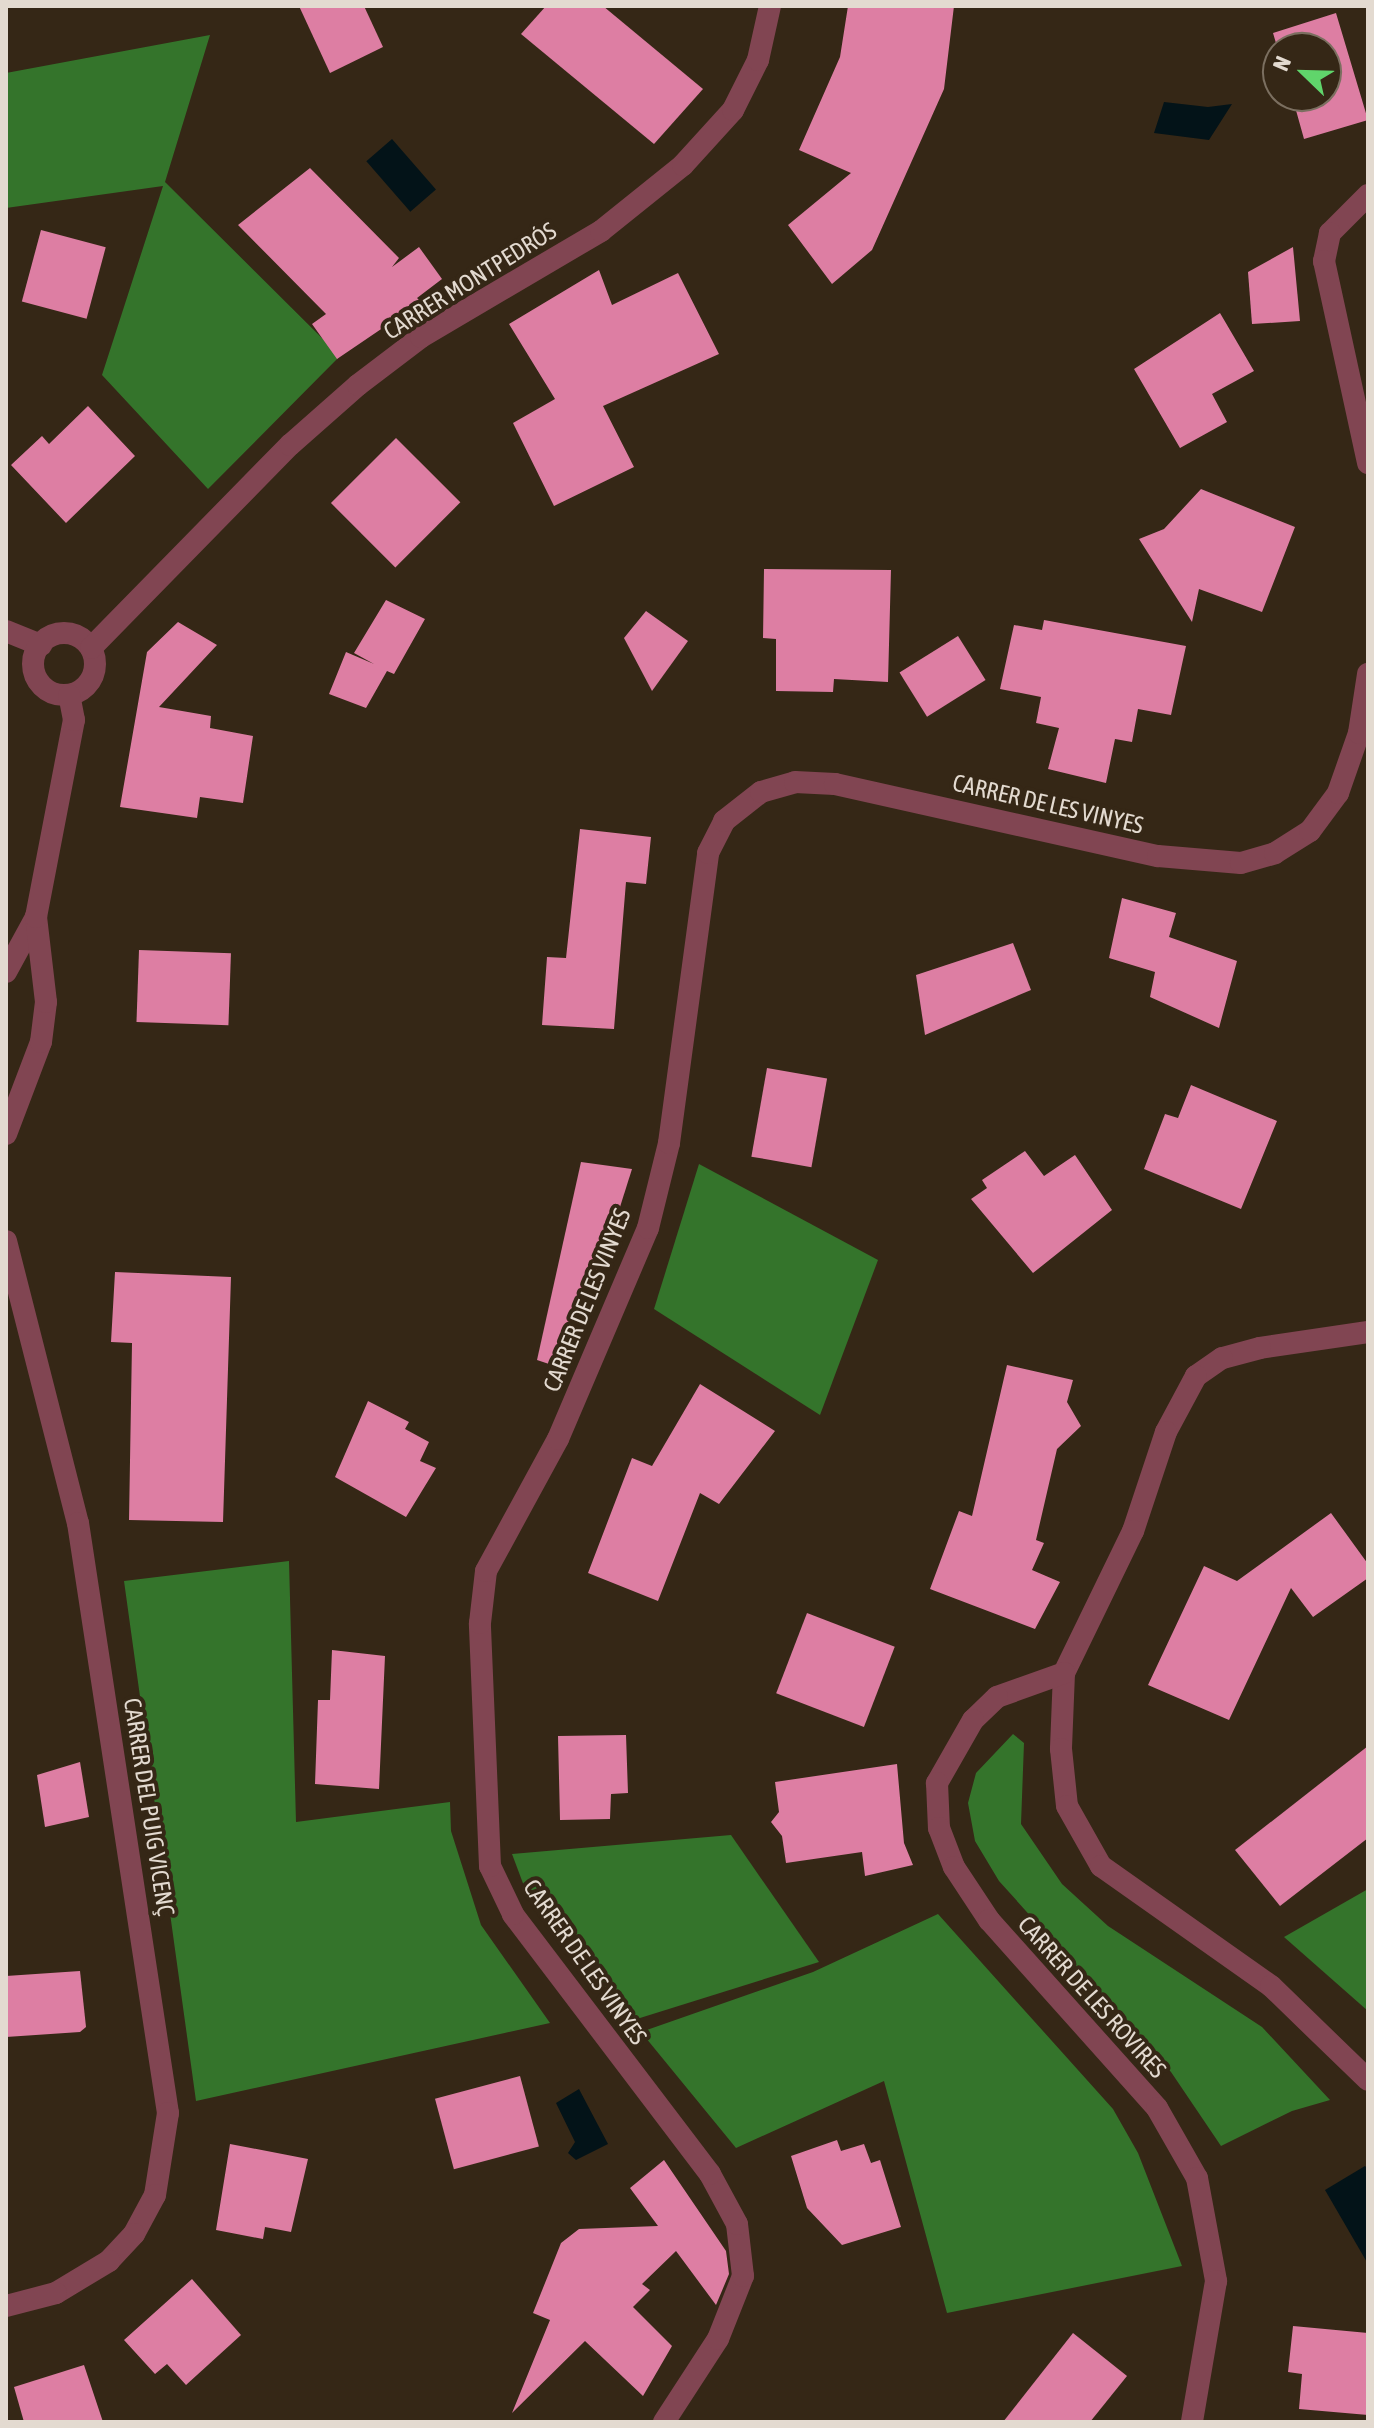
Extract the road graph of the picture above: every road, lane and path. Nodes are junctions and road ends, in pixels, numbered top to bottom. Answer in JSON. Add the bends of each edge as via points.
{"nodes":[{"id":1,"x":770,"y":6,"type":"edge"},
{"id":2,"x":1368,"y":195,"type":"edge"},
{"id":3,"x":1368,"y":463,"type":"edge"},
{"id":4,"x":6,"y":631,"type":"edge"},
{"id":5,"x":41,"y":645,"type":"junction"},
{"id":6,"x":91,"y":648,"type":"junction"},
{"id":7,"x":1368,"y":674,"type":"edge"},
{"id":8,"x":69,"y":695,"type":"junction"},
{"id":9,"x":36,"y":917,"type":"junction"},
{"id":10,"x":6,"y":972,"type":"edge"},
{"id":11,"x":6,"y":1134,"type":"edge"},
{"id":12,"x":6,"y":1241,"type":"edge"},
{"id":13,"x":1368,"y":1332,"type":"edge"},
{"id":14,"x":1064,"y":1673,"type":"junction"},
{"id":15,"x":1368,"y":2080,"type":"edge"},
{"id":16,"x":6,"y":2306,"type":"edge"},
{"id":17,"x":664,"y":2422,"type":"edge"},
{"id":18,"x":1192,"y":2422,"type":"edge"}],
"edges":[{"from":1,"to":6,"type":"street","name":"CARRER MONTPEDRÓS","via":[[758,60],[733,110],[683,165],[601,231],[421,337],[358,385],[290,445]]},
{"from":2,"to":3,"type":"street","via":[[1330,233],[1324,261]]},
{"from":4,"to":5,"type":"street"},
{"from":5,"to":6,"type":"street","via":[[73,634]]},
{"from":5,"to":8,"type":"street","via":[[35,674],[49,691]]},
{"from":6,"to":8,"type":"street","via":[[93,677]]},
{"from":7,"to":17,"type":"street","name":"CARRER DE LES VINYES","via":[[1359,733],[1338,793],[1310,831],[1275,853],[1241,863],[1158,856],[835,784],[795,782],[761,792],[724,821],[708,853],[669,1143],[648,1228],[558,1439],[486,1571],[480,1623],[490,1866],[513,1914],[710,2174],[737,2224],[743,2276],[718,2339]]},
{"from":8,"to":9,"type":"street","via":[[74,720]]},
{"from":9,"to":10,"type":"street"},
{"from":9,"to":11,"type":"street","via":[[46,1002],[41,1042]]},
{"from":12,"to":16,"type":"street","name":"CARRER DEL PUIG VICENÇ","via":[[78,1523],[168,2113],[155,2195],[134,2234],[109,2261],[56,2293]]},
{"from":13,"to":14,"type":"street","via":[[1248,1351],[1222,1358],[1196,1376],[1166,1432],[1133,1531]]},
{"from":14,"to":15,"type":"street","via":[[1061,1749],[1067,1806],[1101,1866],[1271,1986]]},
{"from":14,"to":18,"type":"street","name":"CARRER DE LES ROVIRES","via":[[997,1697],[973,1720],[937,1783],[939,1828],[954,1867],[989,1920],[1157,2108],[1197,2178],[1216,2281]]}]}
